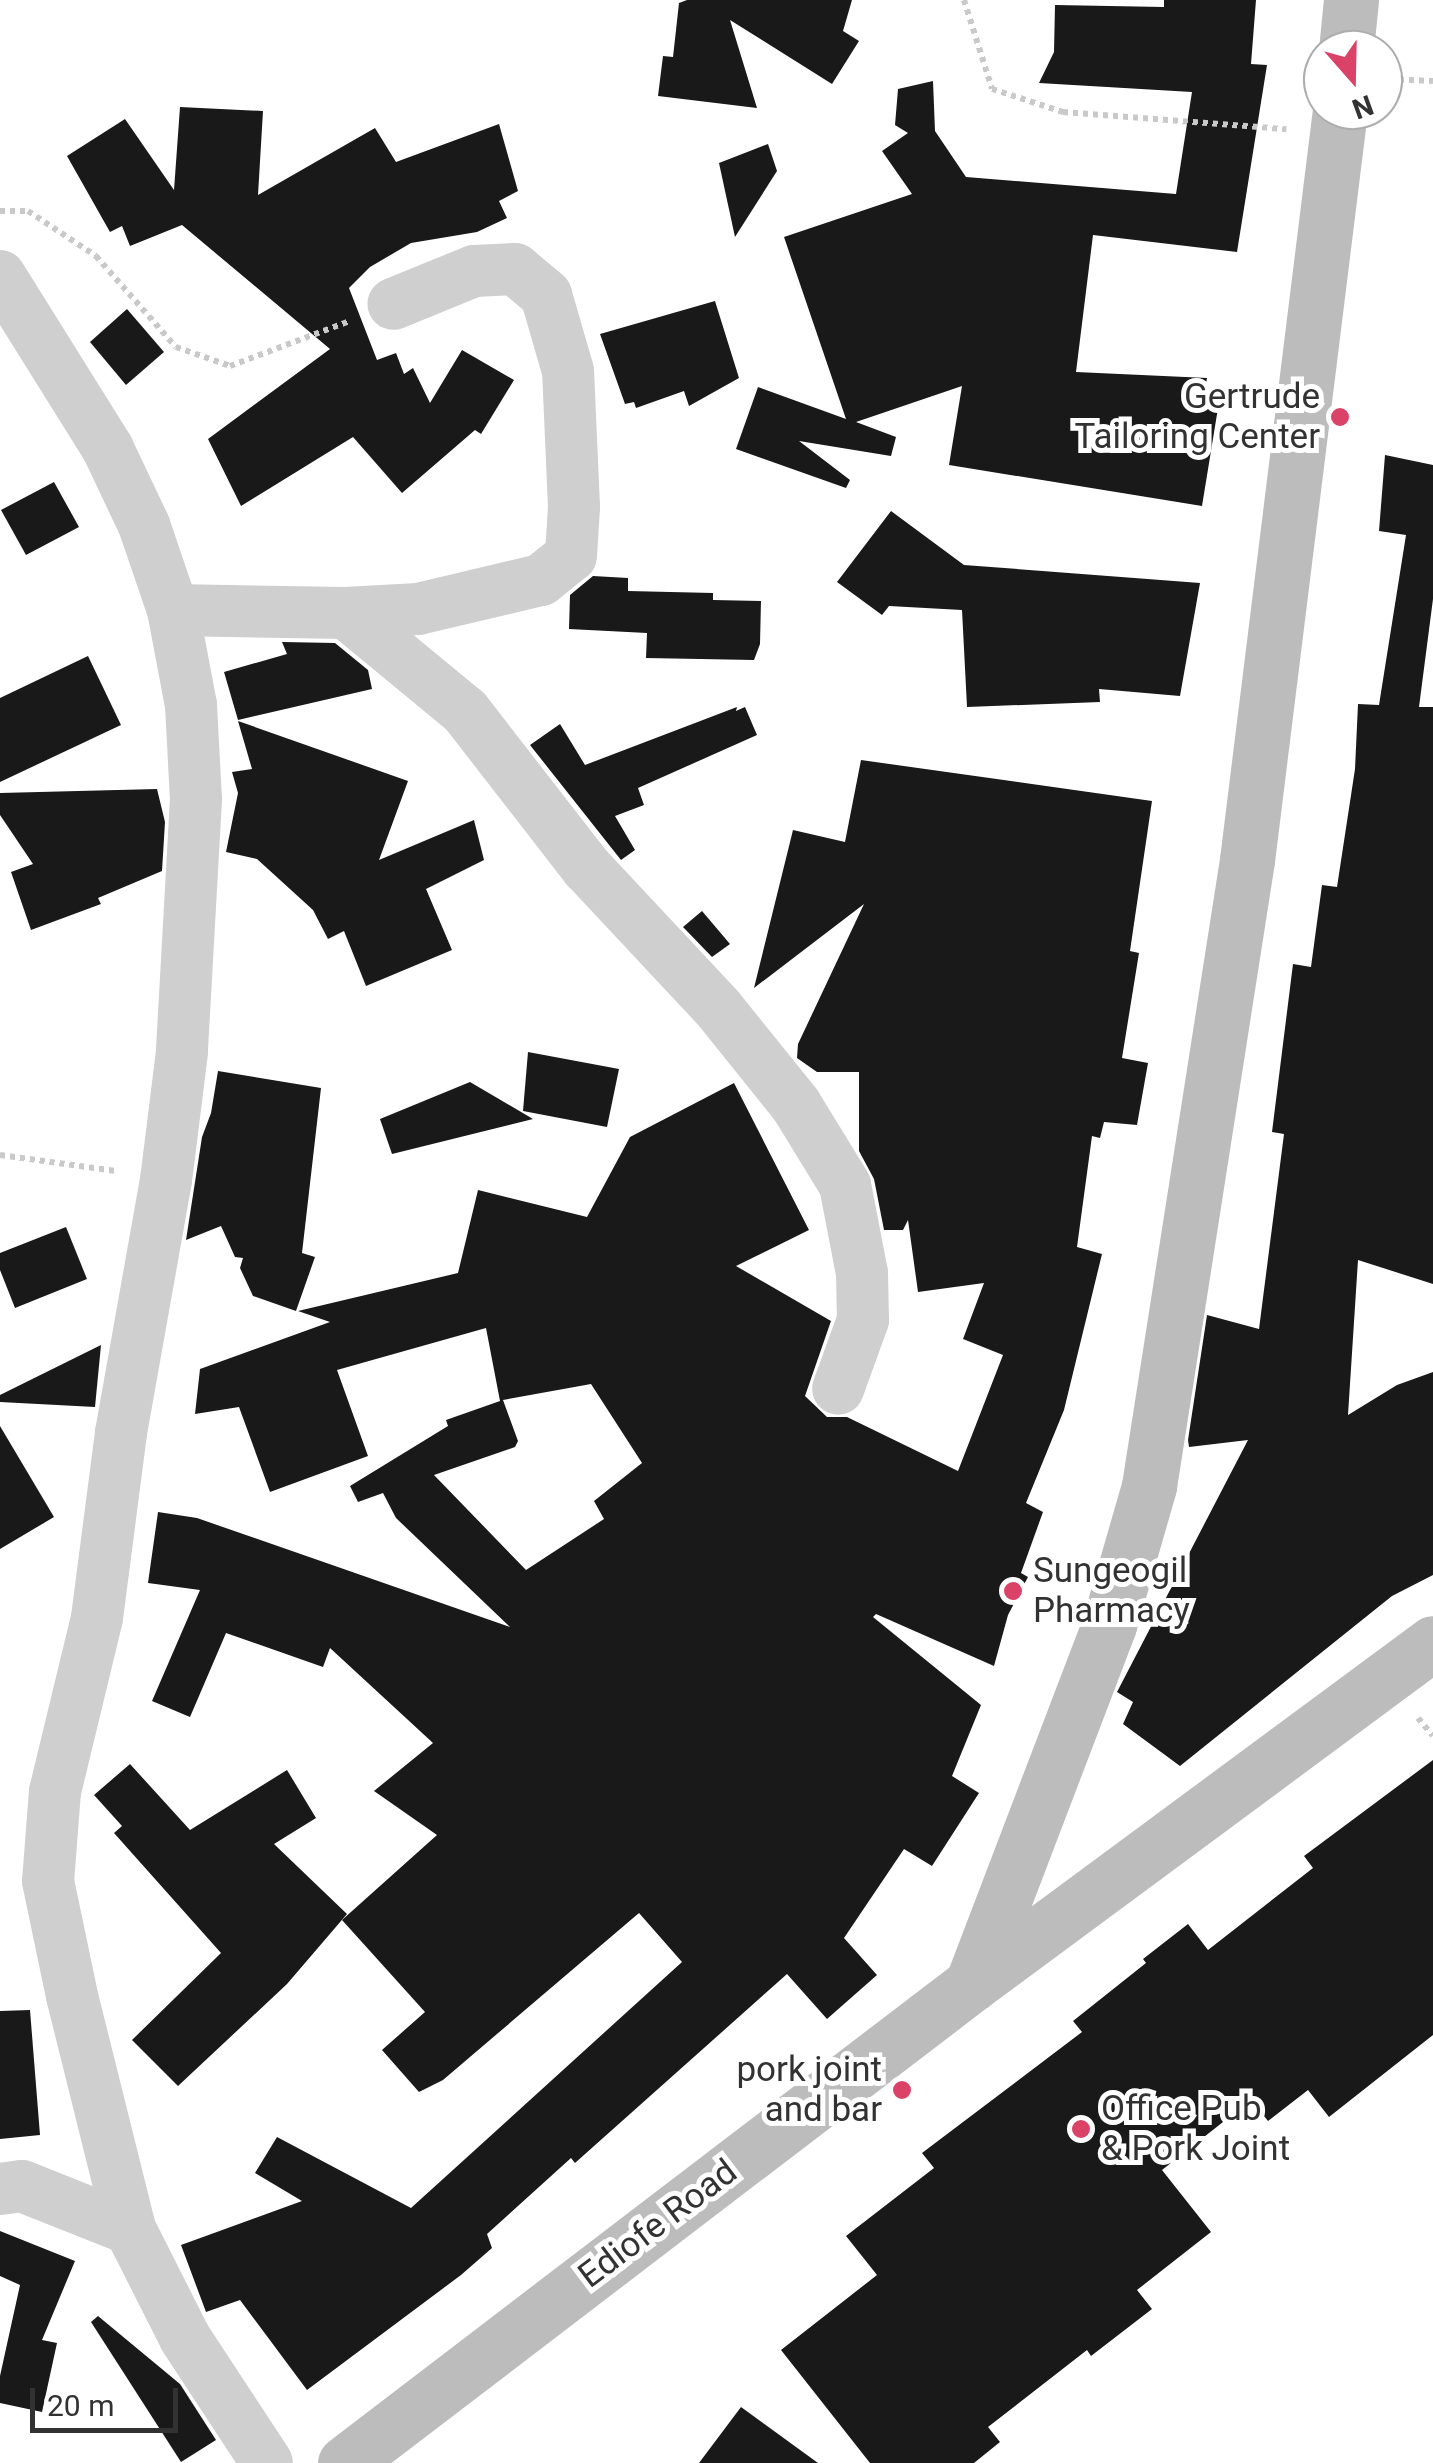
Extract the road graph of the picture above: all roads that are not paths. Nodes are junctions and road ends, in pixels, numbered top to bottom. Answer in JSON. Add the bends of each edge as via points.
{"nodes":[{"id":1,"x":1351,"y":0,"type":"edge"},
{"id":2,"x":1348,"y":30,"type":"edge"},
{"id":3,"x":1337,"y":130,"type":"edge"},
{"id":4,"x":0,"y":276,"type":"edge"},
{"id":5,"x":393,"y":304,"type":"road end"},
{"id":6,"x":173,"y":610,"type":"junction"},
{"id":7,"x":346,"y":613,"type":"junction"},
{"id":8,"x":838,"y":1389,"type":"dead end"},
{"id":9,"x":1433,"y":1643,"type":"edge"},
{"id":10,"x":972,"y":1984,"type":"junction"},
{"id":11,"x":0,"y":2189,"type":"edge"},
{"id":12,"x":130,"y":2229,"type":"junction"},
{"id":13,"x":267,"y":2463,"type":"edge"},
{"id":14,"x":345,"y":2463,"type":"edge"}],
"edges":[{"from":1,"to":2,"type":"street"},
{"from":3,"to":10,"type":"street","via":[[1247,860],[1149,1486],[1109,1625]]},
{"from":4,"to":6,"type":"street","via":[[108,449]]},
{"from":5,"to":7,"type":"street","via":[[474,271],[516,269],[546,295],[568,371],[570,556],[540,580],[418,608]]},
{"from":6,"to":7,"type":"street"},
{"from":6,"to":12,"type":"street","via":[[191,704],[196,800],[182,1052],[98,1618],[55,1791],[48,1881]]},
{"from":7,"to":8,"type":"street","via":[[465,712],[588,868],[718,1008],[796,1105],[845,1184],[862,1274],[863,1320]]},
{"from":9,"to":10,"type":"street","name":"Ediofe Road"},
{"from":10,"to":14,"type":"street","name":"Ediofe Road"},
{"from":11,"to":12,"type":"street","via":[[22,2186]]},
{"from":12,"to":13,"type":"street","via":[[184,2338]]}]}
